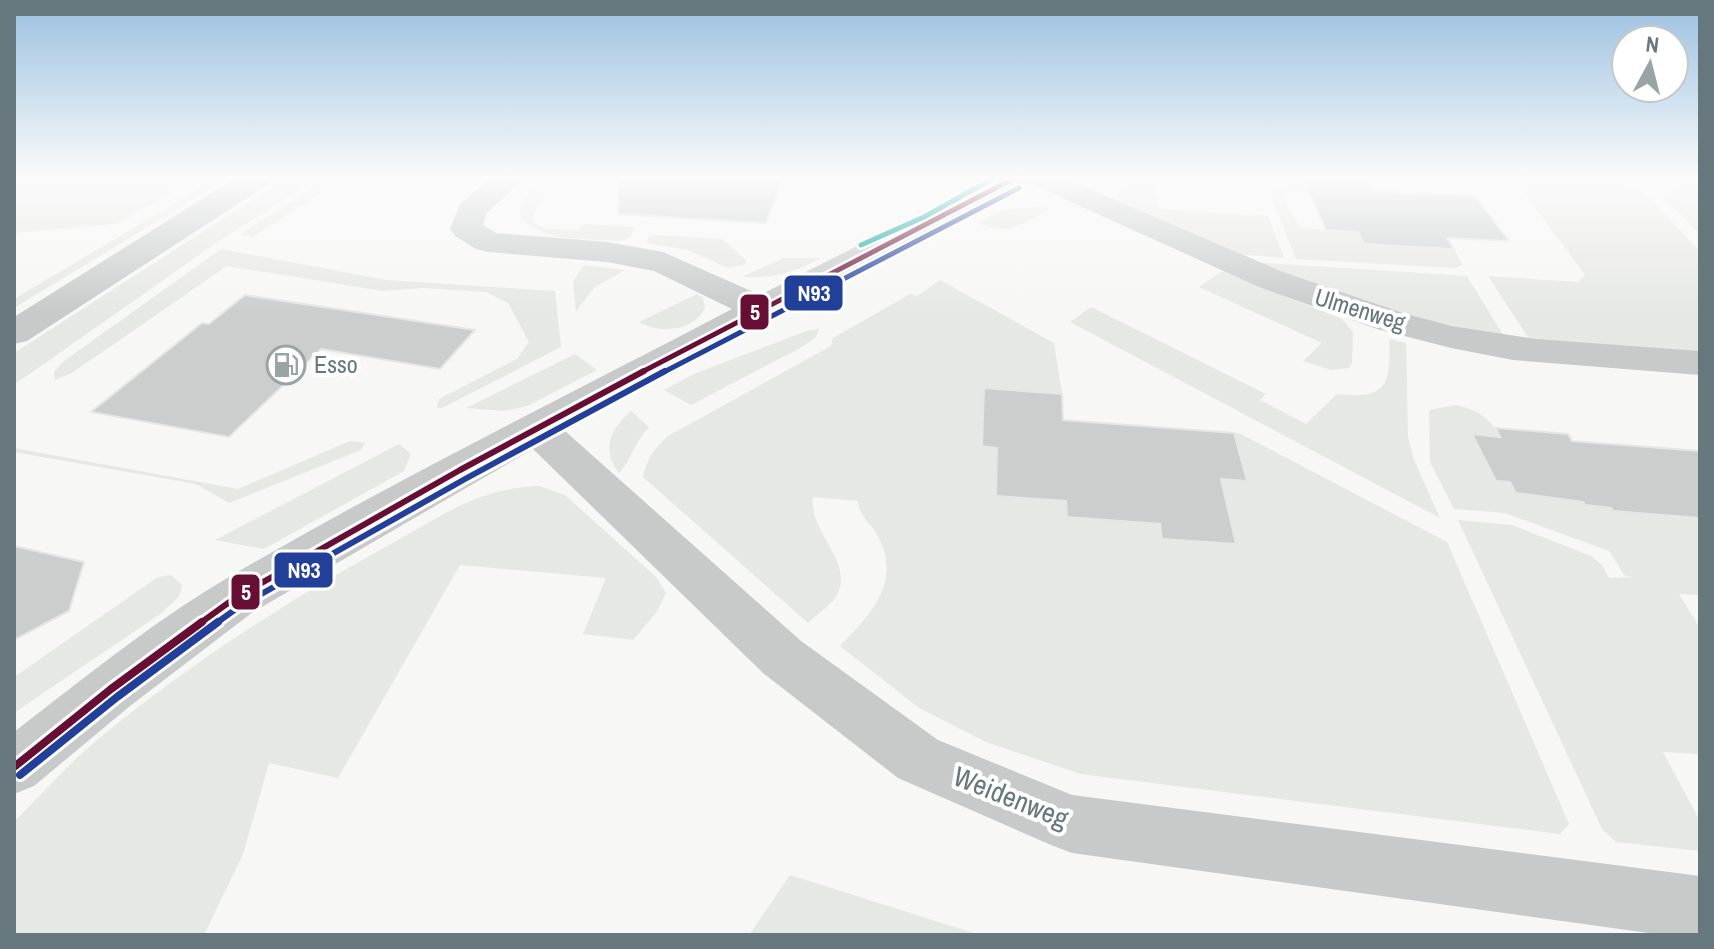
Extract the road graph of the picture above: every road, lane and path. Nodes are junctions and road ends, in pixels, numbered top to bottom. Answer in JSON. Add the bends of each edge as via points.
{"nodes":[{"id":1,"x":186,"y":223,"type":"edge"},
{"id":2,"x":468,"y":223,"type":"edge"},
{"id":3,"x":927,"y":223,"type":"edge"},
{"id":4,"x":1143,"y":223,"type":"edge"},
{"id":5,"x":760,"y":309,"type":"junction"},
{"id":6,"x":14,"y":333,"type":"edge"},
{"id":7,"x":1700,"y":363,"type":"edge"},
{"id":8,"x":537,"y":429,"type":"junction"},
{"id":9,"x":14,"y":767,"type":"edge"},
{"id":10,"x":1700,"y":908,"type":"edge"}],
"edges":[{"from":1,"to":6,"type":"street"},
{"from":2,"to":5,"type":"street","via":[[466,229],[488,242],[663,262]]},
{"from":3,"to":5,"type":"street"},
{"from":4,"to":7,"type":"street","name":"Ulmenweg","via":[[1314,297],[1426,330],[1512,348]]},
{"from":5,"to":8,"type":"street"},
{"from":8,"to":9,"type":"street","via":[[235,598]]},
{"from":8,"to":10,"type":"street","name":"Weidenweg","via":[[782,657],[918,759],[1072,824]]}]}
